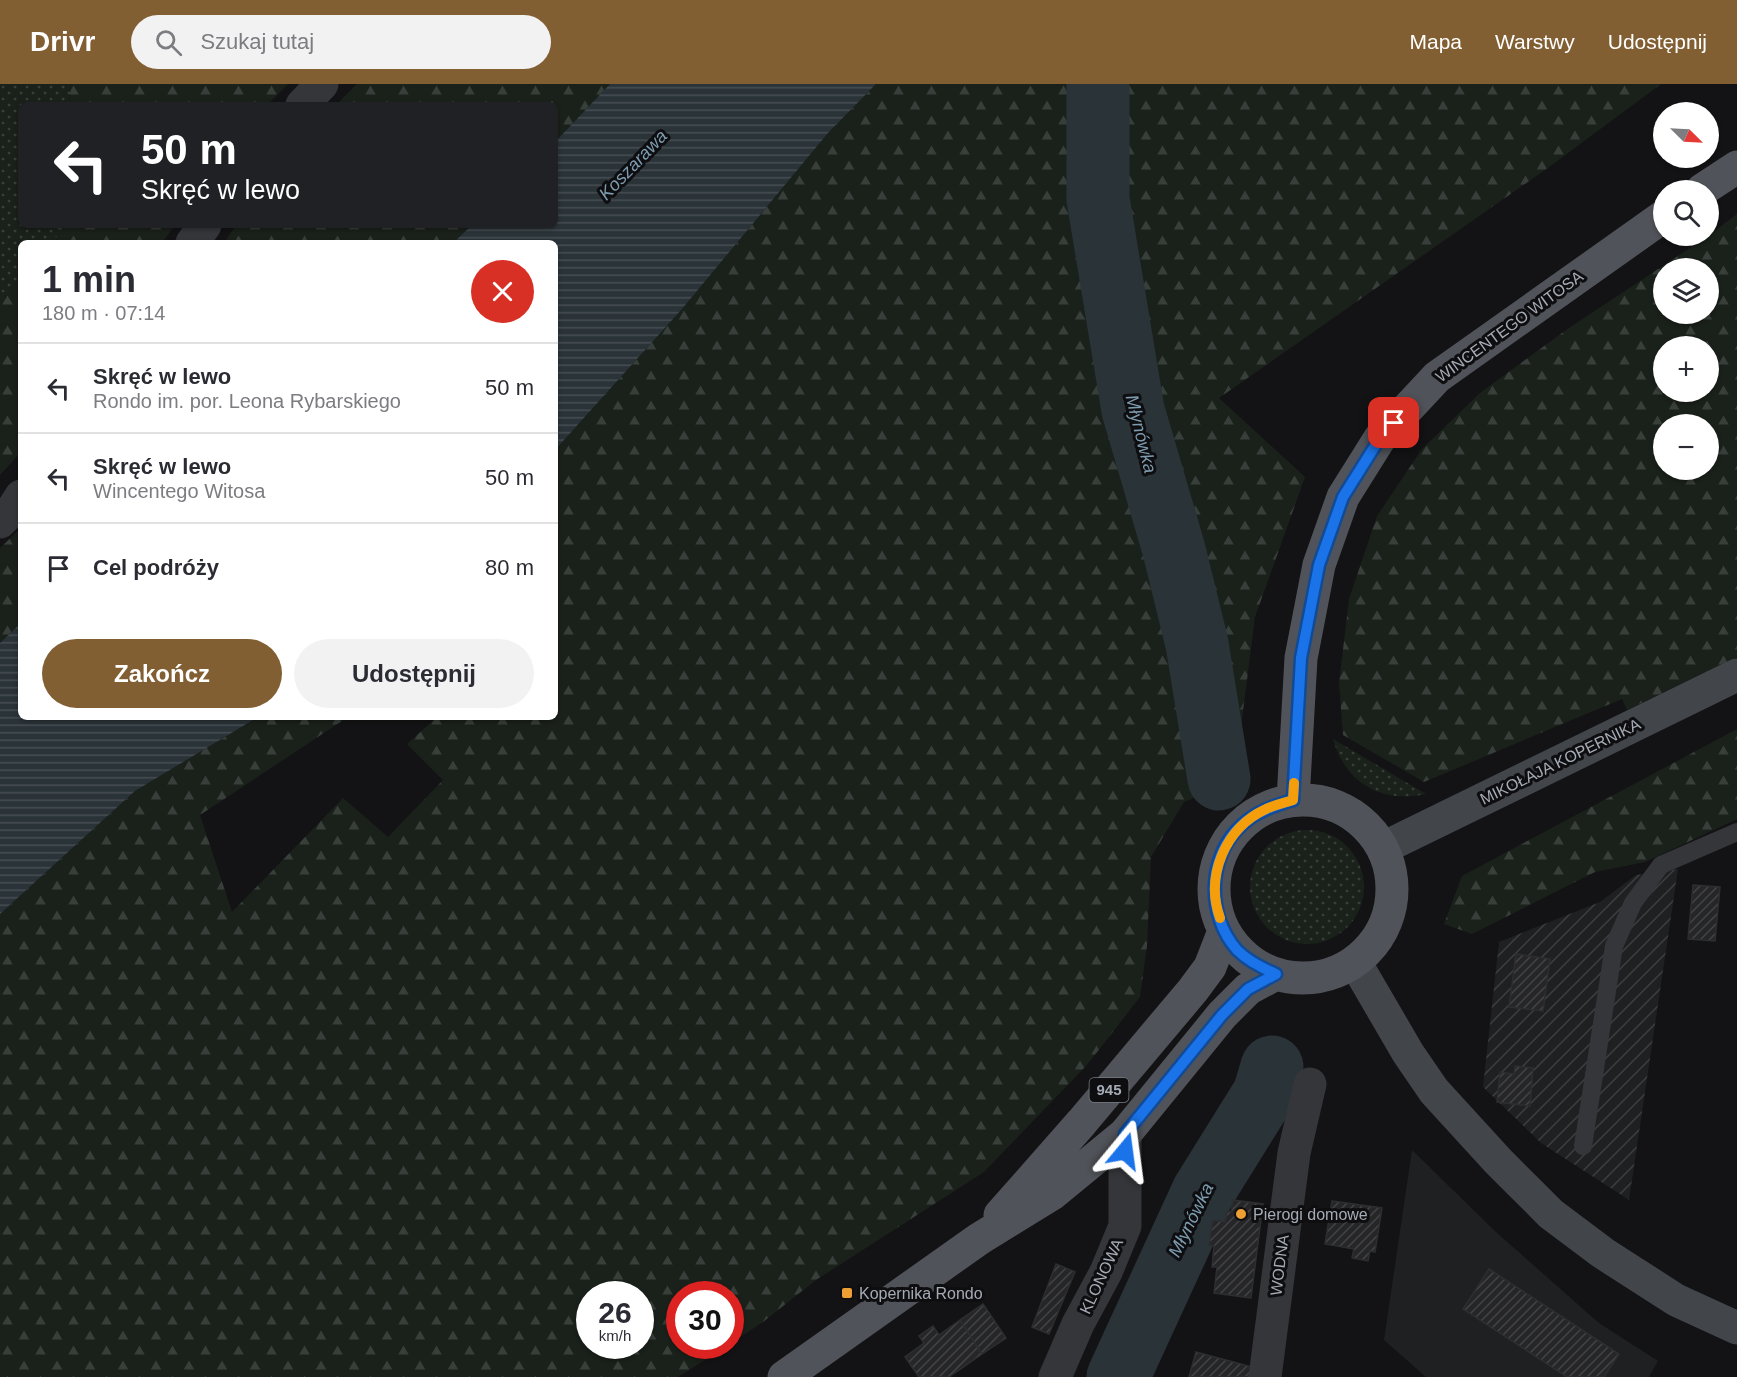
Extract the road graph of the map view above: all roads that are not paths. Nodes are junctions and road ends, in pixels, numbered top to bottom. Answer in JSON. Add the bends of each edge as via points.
{"nodes":[{"id":1,"x":322,"y":84,"type":"edge"},
{"id":2,"x":305,"y":102,"type":"edge"},
{"id":3,"x":1737,"y":167,"type":"edge"},
{"id":4,"x":1717,"y":180,"type":"edge"},
{"id":5,"x":1653,"y":224,"type":"edge"},
{"id":6,"x":18,"y":501,"type":"edge"},
{"id":7,"x":0,"y":522,"type":"edge"},
{"id":8,"x":1737,"y":675,"type":"edge"},
{"id":9,"x":1293,"y":800,"type":"junction"},
{"id":10,"x":1737,"y":832,"type":"edge"},
{"id":11,"x":1383,"y":848,"type":"junction"},
{"id":12,"x":1224,"y":931,"type":"junction"},
{"id":13,"x":1355,"y":962,"type":"junction"},
{"id":14,"x":1276,"y":974,"type":"junction"},
{"id":15,"x":1310,"y":1084,"type":"dead end"},
{"id":16,"x":1125,"y":1134,"type":"junction"},
{"id":17,"x":1583,"y":1146,"type":"dead end"},
{"id":18,"x":979,"y":1239,"type":"junction"},
{"id":19,"x":1737,"y":1328,"type":"edge"},
{"id":20,"x":784,"y":1377,"type":"edge"},
{"id":21,"x":1055,"y":1377,"type":"edge"},
{"id":22,"x":1265,"y":1377,"type":"edge"}],
"edges":[{"from":1,"to":2,"type":"street"},
{"from":3,"to":4,"type":"main road"},
{"from":5,"to":9,"type":"main road","name":"WINCENTEGO WITOSA","via":[[1437,377],[1380,438],[1343,497],[1319,565],[1301,658]]},
{"from":6,"to":7,"type":"street"},
{"from":8,"to":11,"type":"street","name":"MIKOŁAJA KOPERNIKA"},
{"from":9,"to":11,"type":"main road","via":[[1320,801],[1345,810],[1366,826]]},
{"from":9,"to":12,"type":"main road","via":[[1265,809],[1242,825],[1225,848],[1215,875],[1215,904]]},
{"from":10,"to":17,"type":"lane","via":[[1661,865],[1633,903],[1614,946]]},
{"from":11,"to":13,"type":"main road","via":[[1391,872],[1388,914],[1373,945]]},
{"from":12,"to":14,"type":"main road","via":[[1237,950],[1255,965]]},
{"from":12,"to":18,"type":"main road","number":"945","via":[[1210,966],[1193,990]]},
{"from":13,"to":14,"type":"main road","via":[[1330,974],[1304,979]]},
{"from":13,"to":19,"type":"street","via":[[1434,1091],[1551,1214],[1677,1300]]},
{"from":14,"to":16,"type":"main road","number":"945","via":[[1248,989],[1222,1015]]},
{"from":15,"to":22,"type":"street","name":"WODNA","via":[[1294,1153]]},
{"from":16,"to":18,"type":"main road","number":"945","via":[[1052,1194]]},
{"from":16,"to":21,"type":"street","name":"KLONOWA","via":[[1125,1226]]},
{"from":18,"to":20,"type":"main road","number":"945"}]}
